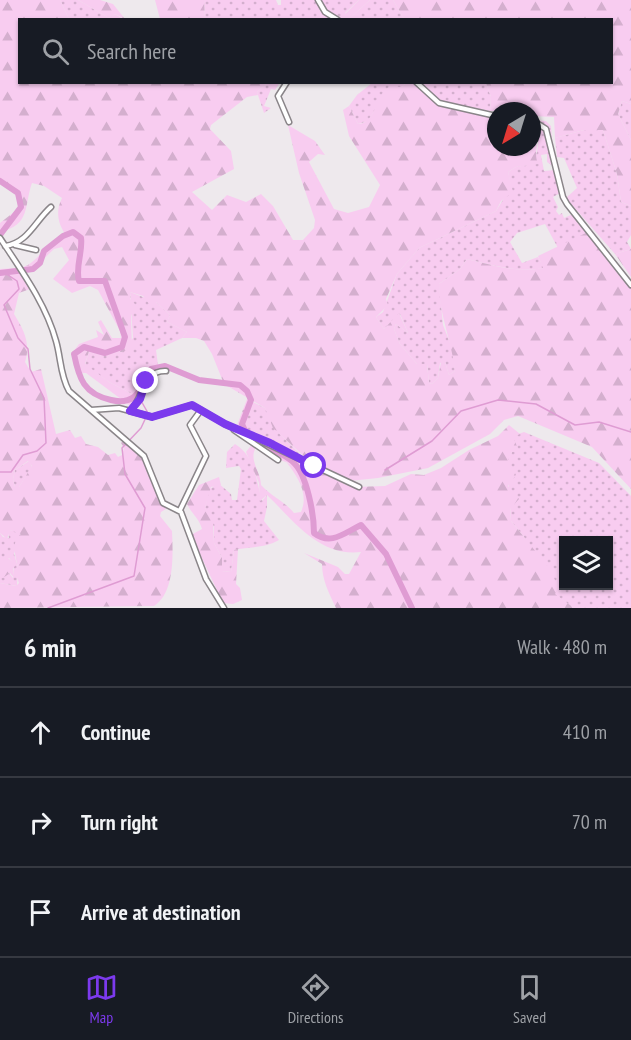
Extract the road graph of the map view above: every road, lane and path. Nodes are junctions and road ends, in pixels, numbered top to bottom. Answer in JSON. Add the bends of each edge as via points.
{"nodes":[{"id":1,"x":318,"y":0,"type":"edge"},
{"id":2,"x":335,"y":18,"type":"edge"},
{"id":3,"x":286,"y":84,"type":"edge"},
{"id":4,"x":418,"y":84,"type":"edge"},
{"id":5,"x":487,"y":114,"type":"edge"},
{"id":6,"x":290,"y":122,"type":"dead end"},
{"id":7,"x":541,"y":126,"type":"edge"},
{"id":8,"x":51,"y":207,"type":"dead end"},
{"id":9,"x":0,"y":238,"type":"edge"},
{"id":10,"x":14,"y":245,"type":"junction"},
{"id":11,"x":5,"y":246,"type":"junction"},
{"id":12,"x":36,"y":250,"type":"dead end"},
{"id":13,"x":631,"y":285,"type":"edge"},
{"id":14,"x":166,"y":371,"type":"dead end"},
{"id":15,"x":91,"y":409,"type":"junction"},
{"id":16,"x":108,"y":410,"type":"junction"},
{"id":17,"x":201,"y":410,"type":"junction"},
{"id":18,"x":130,"y":411,"type":"junction"},
{"id":19,"x":102,"y":418,"type":"junction"},
{"id":20,"x":225,"y":424,"type":"junction"},
{"id":21,"x":278,"y":460,"type":"dead end"},
{"id":22,"x":359,"y":487,"type":"dead end"},
{"id":23,"x":180,"y":510,"type":"junction"},
{"id":24,"x":224,"y":608,"type":"edge"}],
"edges":[{"from":1,"to":2,"type":"street","via":[[325,12]]},
{"from":3,"to":6,"type":"street","via":[[278,96]]},
{"from":4,"to":5,"type":"street","via":[[439,103]]},
{"from":7,"to":13,"type":"street","via":[[546,129],[567,204]]},
{"from":8,"to":10,"type":"street"},
{"from":9,"to":11,"type":"street"},
{"from":10,"to":11,"type":"street"},
{"from":10,"to":12,"type":"street"},
{"from":11,"to":15,"type":"street","via":[[48,319],[66,386]]},
{"from":14,"to":18,"type":"street","via":[[156,371],[149,377]]},
{"from":15,"to":16,"type":"street"},
{"from":15,"to":19,"type":"street"},
{"from":16,"to":18,"type":"street"},
{"from":16,"to":19,"type":"street"},
{"from":17,"to":18,"type":"street","via":[[188,405],[152,417]]},
{"from":17,"to":20,"type":"street"},
{"from":17,"to":23,"type":"street","via":[[190,426],[207,456]]},
{"from":19,"to":23,"type":"street","via":[[144,456],[163,503]]},
{"from":20,"to":21,"type":"street"},
{"from":20,"to":22,"type":"street"},
{"from":23,"to":24,"type":"street","via":[[206,579]]}]}
